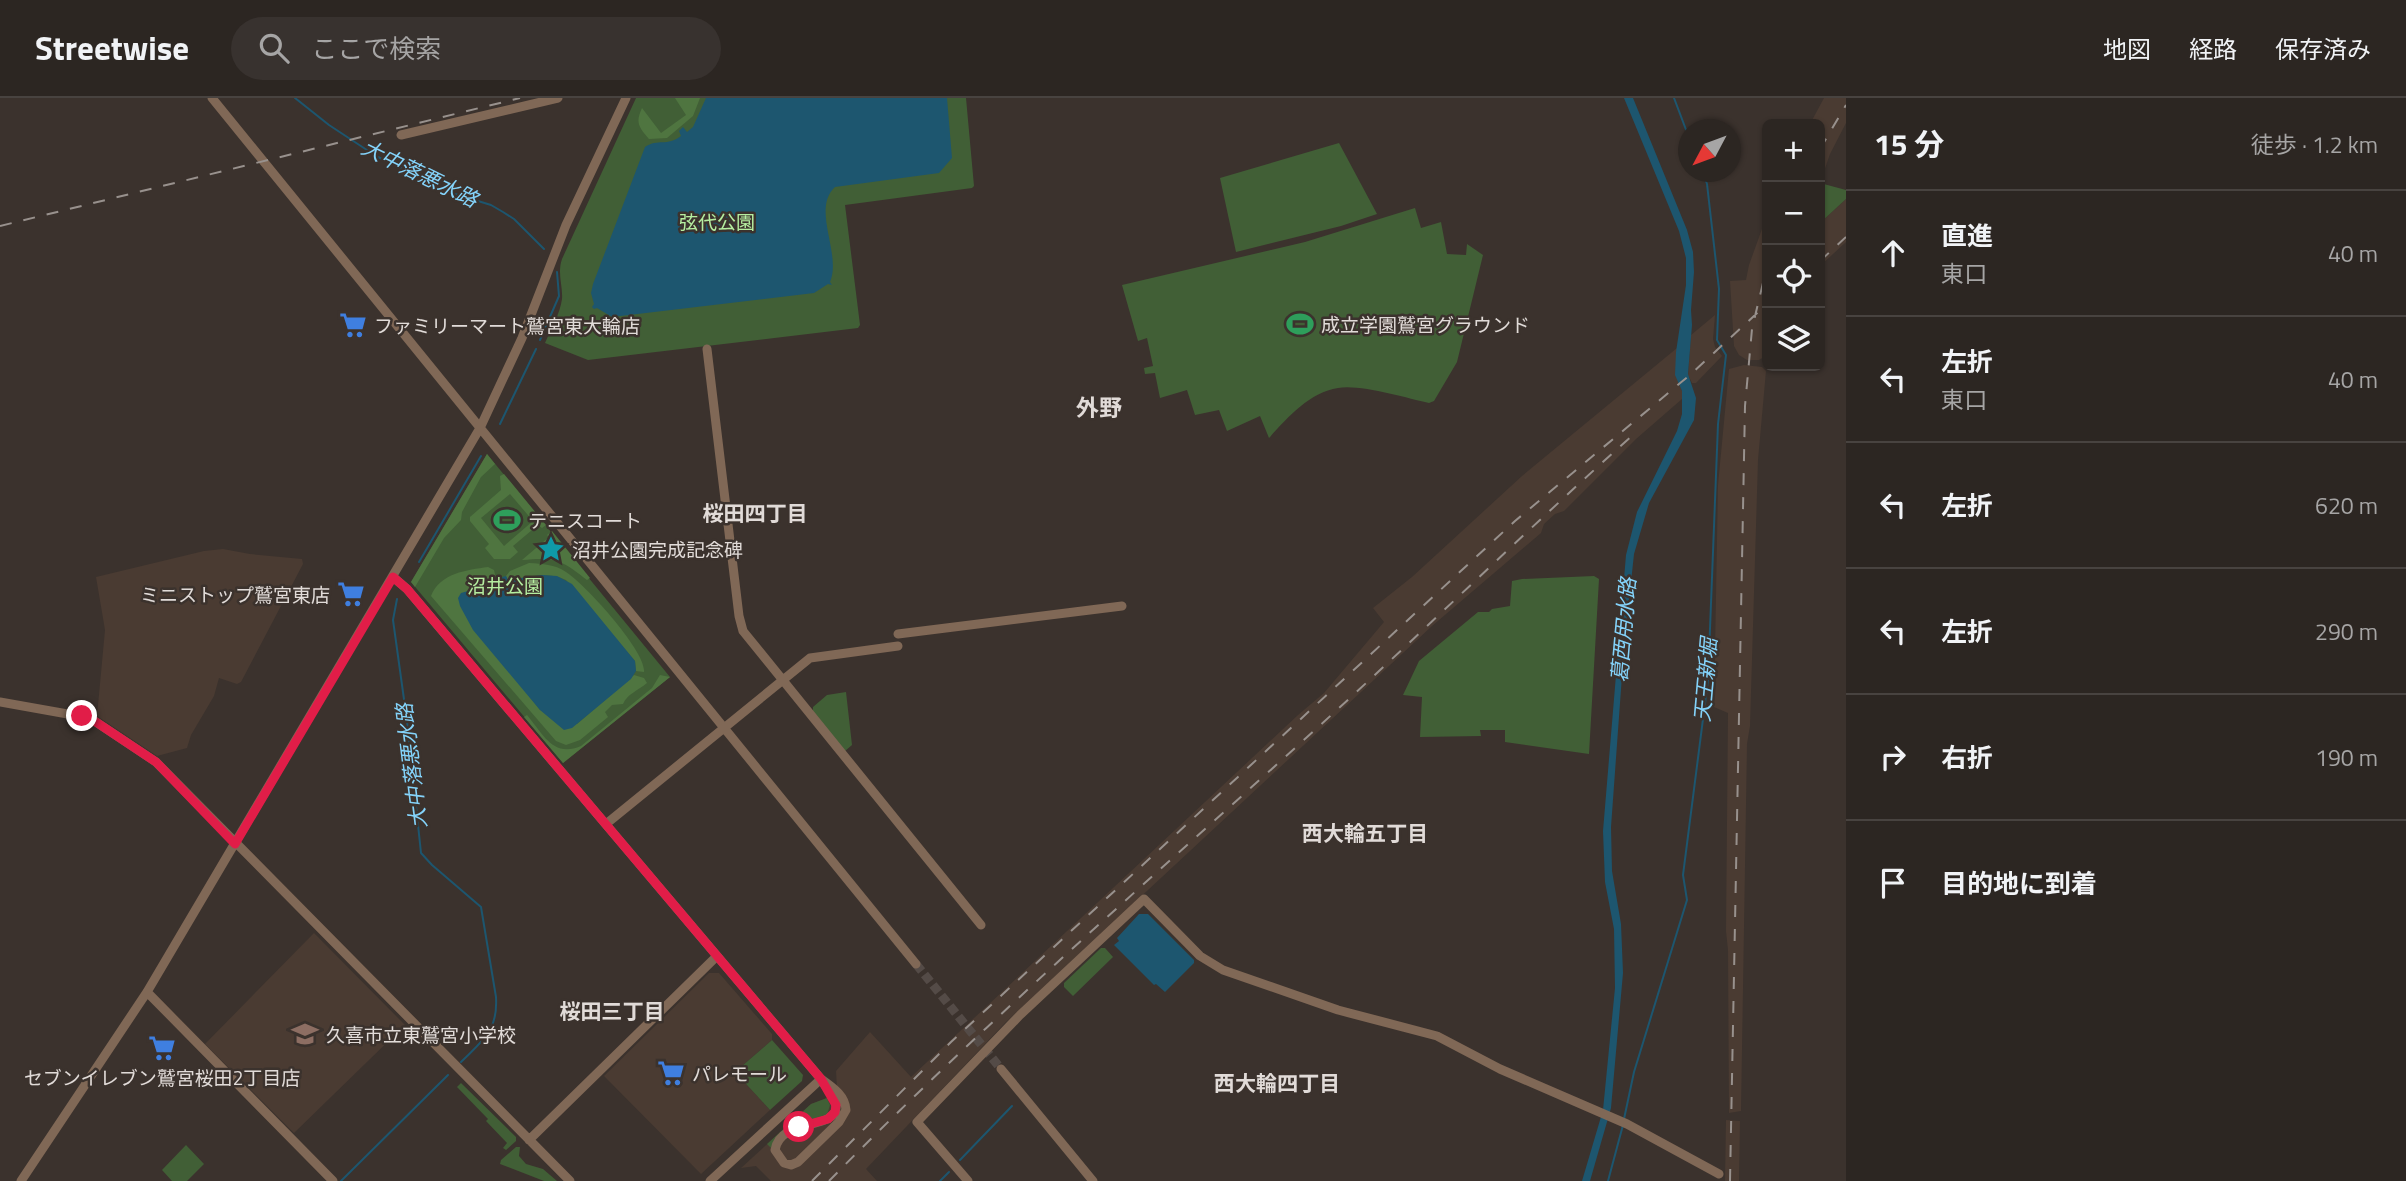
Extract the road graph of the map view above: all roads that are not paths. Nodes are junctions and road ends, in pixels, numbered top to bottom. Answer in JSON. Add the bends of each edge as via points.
{"nodes":[{"id":1,"x":212,"y":98,"type":"edge"},
{"id":2,"x":558,"y":98,"type":"edge"},
{"id":3,"x":626,"y":98,"type":"edge"},
{"id":4,"x":401,"y":135,"type":"dead end"},
{"id":5,"x":707,"y":349,"type":"dead end"},
{"id":6,"x":480,"y":429,"type":"junction"},
{"id":7,"x":393,"y":577,"type":"junction"},
{"id":8,"x":1122,"y":606,"type":"dead end"},
{"id":9,"x":898,"y":634,"type":"dead end"},
{"id":10,"x":898,"y":646,"type":"dead end"},
{"id":11,"x":782,"y":680,"type":"junction"},
{"id":12,"x":0,"y":702,"type":"edge"},
{"id":13,"x":723,"y":728,"type":"junction"},
{"id":14,"x":606,"y":824,"type":"junction"},
{"id":15,"x":235,"y":844,"type":"junction"},
{"id":16,"x":981,"y":925,"type":"dead end"},
{"id":17,"x":717,"y":956,"type":"junction"},
{"id":18,"x":916,"y":964,"type":"tunnel mouth"},
{"id":19,"x":147,"y":992,"type":"junction"},
{"id":20,"x":1001,"y":1069,"type":"tunnel mouth"},
{"id":21,"x":821,"y":1079,"type":"junction"},
{"id":22,"x":529,"y":1140,"type":"junction"},
{"id":23,"x":1718,"y":1174,"type":"dead end"},
{"id":24,"x":22,"y":1181,"type":"edge"},
{"id":25,"x":333,"y":1181,"type":"edge"},
{"id":26,"x":570,"y":1181,"type":"edge"},
{"id":27,"x":710,"y":1181,"type":"edge"},
{"id":28,"x":968,"y":1181,"type":"edge"},
{"id":29,"x":1093,"y":1181,"type":"edge"}],
"edges":[{"from":1,"to":6,"type":"street"},
{"from":2,"to":4,"type":"street"},
{"from":3,"to":6,"type":"street","via":[[566,225],[523,338]]},
{"from":5,"to":11,"type":"street","via":[[741,625]]},
{"from":6,"to":7,"type":"street"},
{"from":6,"to":13,"type":"street"},
{"from":7,"to":14,"type":"street"},
{"from":7,"to":15,"type":"street"},
{"from":8,"to":9,"type":"street"},
{"from":10,"to":11,"type":"street","via":[[814,657]]},
{"from":11,"to":13,"type":"street"},
{"from":11,"to":16,"type":"street"},
{"from":12,"to":15,"type":"street","via":[[90,718],[156,762]]},
{"from":13,"to":14,"type":"street"},
{"from":13,"to":18,"type":"street"},
{"from":14,"to":17,"type":"street"},
{"from":15,"to":19,"type":"street"},
{"from":15,"to":22,"type":"street"},
{"from":17,"to":21,"type":"street"},
{"from":17,"to":22,"type":"street"},
{"from":19,"to":24,"type":"street"},
{"from":19,"to":25,"type":"street"},
{"from":20,"to":29,"type":"street"},
{"from":21,"to":21,"type":"street","via":[[839,1094],[845,1113],[798,1162],[785,1163],[775,1150],[779,1140],[790,1130],[828,1119],[835,1112],[836,1105]]},
{"from":21,"to":27,"type":"street"},
{"from":22,"to":26,"type":"street"},
{"from":23,"to":28,"type":"street","via":[[1614,1118],[1437,1036],[1338,1010],[1223,971],[1200,956],[1144,899],[1020,1015],[917,1122]]}]}
